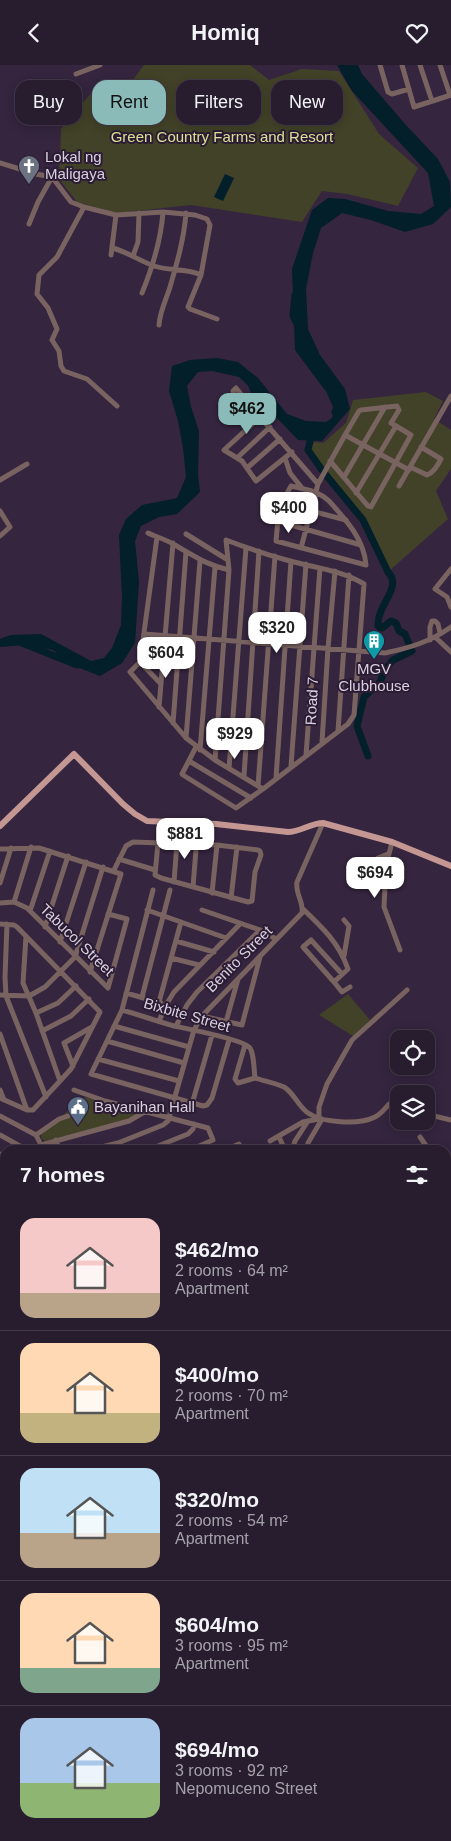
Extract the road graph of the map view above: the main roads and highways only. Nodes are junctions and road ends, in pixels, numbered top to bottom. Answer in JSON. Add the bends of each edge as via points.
{"nodes":[{"id":1,"x":0,"y":826,"type":"edge"},
{"id":2,"x":451,"y":866,"type":"edge"}],
"edges":[{"from":1,"to":2,"type":"main road","via":[[74,754],[123,804],[140,817],[154,822],[288,832],[323,823],[392,842]]}]}
